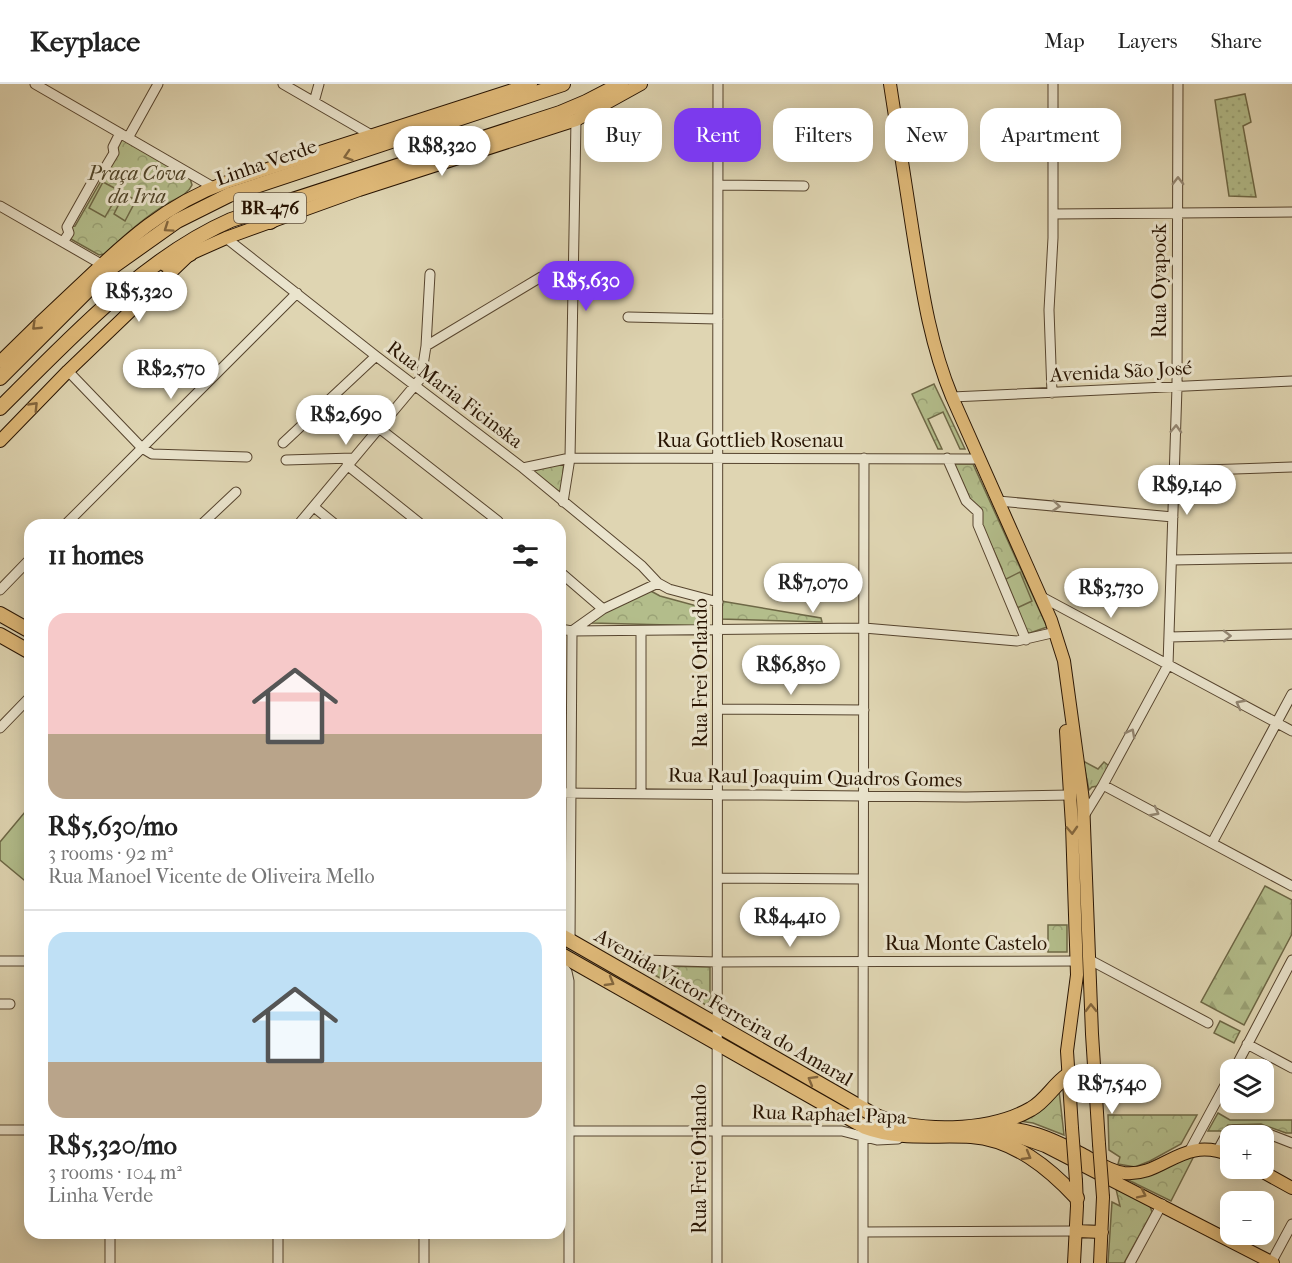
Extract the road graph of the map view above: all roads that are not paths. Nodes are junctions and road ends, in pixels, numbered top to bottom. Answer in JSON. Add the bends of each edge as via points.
{"nodes":[{"id":1,"x":35,"y":84,"type":"edge"},
{"id":2,"x":158,"y":84,"type":"edge"},
{"id":3,"x":283,"y":84,"type":"edge"},
{"id":4,"x":319,"y":84,"type":"edge"},
{"id":5,"x":531,"y":84,"type":"edge"},
{"id":6,"x":563,"y":84,"type":"edge"},
{"id":7,"x":621,"y":84,"type":"edge"},
{"id":8,"x":641,"y":84,"type":"edge"},
{"id":9,"x":718,"y":84,"type":"edge"},
{"id":10,"x":890,"y":84,"type":"edge"},
{"id":11,"x":1053,"y":84,"type":"edge"},
{"id":12,"x":1178,"y":84,"type":"edge"},
{"id":13,"x":314,"y":102,"type":"junction"},
{"id":14,"x":576,"y":120,"type":"junction"},
{"id":15,"x":124,"y":135,"type":"junction"},
{"id":16,"x":373,"y":136,"type":"junction"},
{"id":17,"x":718,"y":185,"type":"junction"},
{"id":18,"x":804,"y":186,"type":"dead end"},
{"id":19,"x":213,"y":187,"type":"junction"},
{"id":20,"x":314,"y":193,"type":"junction"},
{"id":21,"x":0,"y":206,"type":"edge"},
{"id":22,"x":1292,"y":212,"type":"edge"},
{"id":23,"x":1178,"y":213,"type":"junction"},
{"id":24,"x":1053,"y":214,"type":"junction"},
{"id":25,"x":270,"y":222,"type":"junction"},
{"id":26,"x":226,"y":238,"type":"junction"},
{"id":27,"x":63,"y":242,"type":"junction"},
{"id":28,"x":190,"y":254,"type":"junction"},
{"id":29,"x":101,"y":264,"type":"junction"},
{"id":30,"x":146,"y":271,"type":"junction"},
{"id":31,"x":430,"y":274,"type":"dead end"},
{"id":32,"x":541,"y":277,"type":"dead end"},
{"id":33,"x":297,"y":294,"type":"junction"},
{"id":34,"x":628,"y":317,"type":"dead end"},
{"id":35,"x":718,"y":319,"type":"junction"},
{"id":36,"x":426,"y":346,"type":"junction"},
{"id":37,"x":3,"y":356,"type":"edge"},
{"id":38,"x":376,"y":356,"type":"junction"},
{"id":39,"x":68,"y":371,"type":"junction"},
{"id":40,"x":0,"y":378,"type":"edge"},
{"id":41,"x":1292,"y":381,"type":"edge"},
{"id":42,"x":415,"y":385,"type":"junction"},
{"id":43,"x":1177,"y":387,"type":"junction"},
{"id":44,"x":1052,"y":393,"type":"junction"},
{"id":45,"x":952,"y":397,"type":"junction"},
{"id":46,"x":0,"y":408,"type":"edge"},
{"id":47,"x":379,"y":428,"type":"junction"},
{"id":48,"x":0,"y":441,"type":"edge"},
{"id":49,"x":284,"y":443,"type":"dead end"},
{"id":50,"x":142,"y":448,"type":"junction"},
{"id":51,"x":247,"y":457,"type":"dead end"},
{"id":52,"x":570,"y":458,"type":"junction"},
{"id":53,"x":718,"y":458,"type":"junction"},
{"id":54,"x":864,"y":458,"type":"junction"},
{"id":55,"x":947,"y":458,"type":"junction"},
{"id":56,"x":979,"y":459,"type":"junction"},
{"id":57,"x":286,"y":460,"type":"dead end"},
{"id":58,"x":350,"y":461,"type":"junction"},
{"id":59,"x":1292,"y":467,"type":"edge"},
{"id":60,"x":523,"y":468,"type":"junction"},
{"id":61,"x":1175,"y":471,"type":"junction"},
{"id":62,"x":236,"y":492,"type":"dead end"},
{"id":63,"x":998,"y":501,"type":"junction"},
{"id":64,"x":563,"y":502,"type":"junction"},
{"id":65,"x":314,"y":507,"type":"junction"},
{"id":66,"x":1173,"y":517,"type":"junction"},
{"id":67,"x":75,"y":519,"type":"edge"},
{"id":68,"x":207,"y":519,"type":"edge"},
{"id":69,"x":303,"y":519,"type":"edge"},
{"id":70,"x":329,"y":519,"type":"edge"},
{"id":71,"x":415,"y":519,"type":"edge"},
{"id":72,"x":495,"y":519,"type":"edge"},
{"id":73,"x":1292,"y":558,"type":"edge"},
{"id":74,"x":1172,"y":560,"type":"junction"},
{"id":75,"x":24,"y":566,"type":"edge"},
{"id":76,"x":566,"y":577,"type":"edge"},
{"id":77,"x":657,"y":583,"type":"junction"},
{"id":78,"x":0,"y":590,"type":"edge"},
{"id":79,"x":1040,"y":596,"type":"junction"},
{"id":80,"x":718,"y":602,"type":"junction"},
{"id":81,"x":603,"y":609,"type":"junction"},
{"id":82,"x":0,"y":614,"type":"edge"},
{"id":83,"x":24,"y":628,"type":"edge"},
{"id":84,"x":864,"y":628,"type":"junction"},
{"id":85,"x":718,"y":629,"type":"junction"},
{"id":86,"x":566,"y":630,"type":"edge"},
{"id":87,"x":572,"y":631,"type":"junction"},
{"id":88,"x":640,"y":631,"type":"junction"},
{"id":89,"x":1056,"y":632,"type":"junction"},
{"id":90,"x":1292,"y":634,"type":"edge"},
{"id":91,"x":0,"y":635,"type":"edge"},
{"id":92,"x":1169,"y":637,"type":"junction"},
{"id":93,"x":1026,"y":640,"type":"junction"},
{"id":94,"x":24,"y":649,"type":"edge"},
{"id":95,"x":1168,"y":665,"type":"junction"},
{"id":96,"x":1068,"y":687,"type":"junction"},
{"id":97,"x":1292,"y":694,"type":"edge"},
{"id":98,"x":24,"y":703,"type":"edge"},
{"id":99,"x":718,"y":710,"type":"junction"},
{"id":100,"x":864,"y":710,"type":"junction"},
{"id":101,"x":1276,"y":723,"type":"junction"},
{"id":102,"x":0,"y":728,"type":"edge"},
{"id":103,"x":1292,"y":731,"type":"edge"},
{"id":104,"x":1103,"y":785,"type":"junction"},
{"id":105,"x":566,"y":794,"type":"edge"},
{"id":106,"x":571,"y":794,"type":"junction"},
{"id":107,"x":641,"y":794,"type":"junction"},
{"id":108,"x":718,"y":794,"type":"junction"},
{"id":109,"x":1070,"y":795,"type":"junction"},
{"id":110,"x":864,"y":796,"type":"junction"},
{"id":111,"x":1084,"y":816,"type":"junction"},
{"id":112,"x":1212,"y":843,"type":"junction"},
{"id":113,"x":718,"y":878,"type":"junction"},
{"id":114,"x":863,"y":879,"type":"junction"},
{"id":115,"x":1292,"y":886,"type":"edge"},
{"id":116,"x":566,"y":914,"type":"edge"},
{"id":117,"x":566,"y":939,"type":"edge"},
{"id":118,"x":641,"y":960,"type":"dead end"},
{"id":119,"x":1090,"y":960,"type":"junction"},
{"id":120,"x":1292,"y":960,"type":"edge"},
{"id":121,"x":0,"y":961,"type":"edge"},
{"id":122,"x":863,"y":961,"type":"junction"},
{"id":123,"x":1076,"y":961,"type":"junction"},
{"id":124,"x":24,"y":962,"type":"edge"},
{"id":125,"x":717,"y":962,"type":"junction"},
{"id":126,"x":566,"y":963,"type":"edge"},
{"id":127,"x":566,"y":970,"type":"edge"},
{"id":128,"x":1071,"y":1022,"type":"junction"},
{"id":129,"x":1208,"y":1023,"type":"dead end"},
{"id":130,"x":717,"y":1025,"type":"junction"},
{"id":131,"x":1092,"y":1034,"type":"junction"},
{"id":132,"x":717,"y":1043,"type":"junction"},
{"id":133,"x":1247,"y":1044,"type":"junction"},
{"id":134,"x":1240,"y":1059,"type":"edge"},
{"id":135,"x":1292,"y":1068,"type":"edge"},
{"id":136,"x":566,"y":1071,"type":"edge"},
{"id":137,"x":1068,"y":1075,"type":"junction"},
{"id":138,"x":1095,"y":1088,"type":"junction"},
{"id":139,"x":1220,"y":1094,"type":"edge"},
{"id":140,"x":863,"y":1109,"type":"junction"},
{"id":141,"x":845,"y":1116,"type":"junction"},
{"id":142,"x":0,"y":1130,"type":"edge"},
{"id":143,"x":24,"y":1130,"type":"edge"},
{"id":144,"x":566,"y":1131,"type":"edge"},
{"id":145,"x":717,"y":1131,"type":"junction"},
{"id":146,"x":845,"y":1131,"type":"junction"},
{"id":147,"x":907,"y":1131,"type":"junction"},
{"id":148,"x":974,"y":1131,"type":"junction"},
{"id":149,"x":863,"y":1136,"type":"junction"},
{"id":150,"x":1274,"y":1136,"type":"edge"},
{"id":151,"x":1292,"y":1143,"type":"edge"},
{"id":152,"x":1190,"y":1150,"type":"junction"},
{"id":153,"x":1220,"y":1152,"type":"edge"},
{"id":154,"x":1089,"y":1163,"type":"junction"},
{"id":155,"x":1274,"y":1178,"type":"edge"},
{"id":156,"x":566,"y":1184,"type":"edge"},
{"id":157,"x":1292,"y":1188,"type":"edge"},
{"id":158,"x":1077,"y":1198,"type":"junction"},
{"id":159,"x":1162,"y":1204,"type":"junction"},
{"id":160,"x":1292,"y":1224,"type":"edge"},
{"id":161,"x":1076,"y":1231,"type":"junction"},
{"id":162,"x":863,"y":1232,"type":"junction"},
{"id":163,"x":1102,"y":1232,"type":"junction"},
{"id":164,"x":110,"y":1239,"type":"edge"},
{"id":165,"x":278,"y":1239,"type":"edge"},
{"id":166,"x":424,"y":1239,"type":"edge"},
{"id":167,"x":110,"y":1263,"type":"edge"},
{"id":168,"x":278,"y":1263,"type":"edge"},
{"id":169,"x":424,"y":1263,"type":"edge"},
{"id":170,"x":569,"y":1263,"type":"edge"},
{"id":171,"x":717,"y":1263,"type":"edge"},
{"id":172,"x":863,"y":1263,"type":"edge"},
{"id":173,"x":1074,"y":1263,"type":"edge"},
{"id":174,"x":1100,"y":1263,"type":"edge"},
{"id":175,"x":1130,"y":1263,"type":"edge"},
{"id":176,"x":1272,"y":1263,"type":"edge"}],
"edges":[{"from":1,"to":15,"type":"street"},
{"from":2,"to":15,"type":"street"},
{"from":3,"to":13,"type":"street"},
{"from":4,"to":13,"type":"street"},
{"from":5,"to":16,"type":"main road","name":"Linha Verde"},
{"from":6,"to":40,"type":"highway","name":"Linha Verde","number":"BR-476","one_way":true,"via":[[229,195],[177,221],[108,270]]},
{"from":7,"to":20,"type":"highway","number":"BR-476","via":[[560,113]]},
{"from":8,"to":14,"type":"main road"},
{"from":9,"to":17,"type":"street","name":"Rua Frei Orlando"},
{"from":10,"to":45,"type":"main road","via":[[929,329]]},
{"from":11,"to":24,"type":"street"},
{"from":23,"to":12,"type":"street","name":"Rua Oyapock","one_way":true},
{"from":13,"to":16,"type":"street"},
{"from":14,"to":25,"type":"main road"},
{"from":14,"to":52,"type":"street"},
{"from":15,"to":19,"type":"street"},
{"from":15,"to":27,"type":"street","via":[[112,147],[114,153],[105,168],[99,170]]},
{"from":16,"to":19,"type":"main road","name":"Linha Verde"},
{"from":17,"to":18,"type":"street"},
{"from":17,"to":35,"type":"street","name":"Rua Frei Orlando"},
{"from":19,"to":29,"type":"main road","name":"Linha Verde","via":[[161,214]]},
{"from":20,"to":25,"type":"highway"},
{"from":20,"to":30,"type":"highway","number":"BR-476","via":[[215,227]]},
{"from":21,"to":27,"type":"street"},
{"from":22,"to":23,"type":"street"},
{"from":23,"to":24,"type":"street"},
{"from":23,"to":43,"type":"street","name":"Rua Oyapock"},
{"from":24,"to":44,"type":"street","via":[[1049,310]]},
{"from":25,"to":26,"type":"main road"},
{"from":26,"to":28,"type":"main road"},
{"from":26,"to":33,"type":"street","name":"Rua Maria Ficinska"},
{"from":27,"to":29,"type":"street"},
{"from":28,"to":30,"type":"highway"},
{"from":28,"to":39,"type":"main road"},
{"from":29,"to":37,"type":"main road","name":"Linha Verde","one_way":true},
{"from":30,"to":46,"type":"highway","number":"BR-476"},
{"from":31,"to":36,"type":"street"},
{"from":32,"to":36,"type":"street"},
{"from":33,"to":38,"type":"street","name":"Rua Maria Ficinska"},
{"from":33,"to":50,"type":"street"},
{"from":34,"to":35,"type":"street"},
{"from":35,"to":53,"type":"street","name":"Rua Frei Orlando"},
{"from":36,"to":42,"type":"street","via":[[423,372]]},
{"from":38,"to":42,"type":"street","name":"Rua Maria Ficinska"},
{"from":38,"to":49,"type":"street"},
{"from":48,"to":39,"type":"main road","one_way":true},
{"from":39,"to":50,"type":"street"},
{"from":41,"to":43,"type":"street","name":"Avenida São José"},
{"from":42,"to":47,"type":"street"},
{"from":42,"to":60,"type":"street","name":"Rua Maria Ficinska"},
{"from":43,"to":44,"type":"street","name":"Avenida São José"},
{"from":61,"to":43,"type":"street","name":"Rua Oyapock","one_way":true},
{"from":44,"to":45,"type":"street","name":"Avenida São José"},
{"from":45,"to":56,"type":"main road"},
{"from":47,"to":58,"type":"street"},
{"from":47,"to":72,"type":"street"},
{"from":50,"to":51,"type":"street","via":[[160,455]]},
{"from":50,"to":67,"type":"street"},
{"from":52,"to":53,"type":"street","name":"Rua Gottlieb Rosenau"},
{"from":52,"to":60,"type":"street","name":"Rua Gottlieb Rosenau"},
{"from":52,"to":64,"type":"street"},
{"from":53,"to":54,"type":"street","name":"Rua Gottlieb Rosenau"},
{"from":53,"to":80,"type":"street","name":"Rua Frei Orlando"},
{"from":54,"to":55,"type":"street","name":"Rua Gottlieb Rosenau"},
{"from":54,"to":84,"type":"street"},
{"from":55,"to":56,"type":"street","name":"Rua Gottlieb Rosenau"},
{"from":55,"to":93,"type":"street","via":[[966,501],[978,512],[978,525]]},
{"from":56,"to":63,"type":"main road"},
{"from":57,"to":58,"type":"street"},
{"from":58,"to":65,"type":"street"},
{"from":58,"to":71,"type":"street"},
{"from":59,"to":61,"type":"street"},
{"from":60,"to":64,"type":"street","name":"Rua Maria Ficinska"},
{"from":61,"to":66,"type":"street","name":"Rua Oyapock"},
{"from":62,"to":68,"type":"street"},
{"from":63,"to":66,"type":"street","one_way":true},
{"from":63,"to":79,"type":"main road"},
{"from":64,"to":77,"type":"street","name":"Rua Maria Ficinska","via":[[642,566]]},
{"from":65,"to":69,"type":"street"},
{"from":65,"to":70,"type":"street"},
{"from":66,"to":74,"type":"street","name":"Rua Oyapock"},
{"from":73,"to":74,"type":"street"},
{"from":74,"to":92,"type":"street","name":"Rua Oyapock"},
{"from":75,"to":78,"type":"street"},
{"from":76,"to":81,"type":"street"},
{"from":77,"to":80,"type":"street"},
{"from":77,"to":81,"type":"street"},
{"from":79,"to":89,"type":"main road"},
{"from":79,"to":95,"type":"street"},
{"from":80,"to":85,"type":"street","name":"Rua Frei Orlando"},
{"from":81,"to":87,"type":"street"},
{"from":82,"to":83,"type":"highway"},
{"from":84,"to":85,"type":"street"},
{"from":84,"to":93,"type":"street"},
{"from":84,"to":100,"type":"street"},
{"from":85,"to":88,"type":"street"},
{"from":85,"to":99,"type":"street","name":"Rua Frei Orlando"},
{"from":86,"to":87,"type":"street"},
{"from":87,"to":88,"type":"street"},
{"from":87,"to":106,"type":"street"},
{"from":88,"to":107,"type":"street"},
{"from":89,"to":93,"type":"street"},
{"from":89,"to":96,"type":"main road"},
{"from":92,"to":90,"type":"street","one_way":true},
{"from":91,"to":94,"type":"highway"},
{"from":92,"to":95,"type":"street","name":"Rua Oyapock"},
{"from":101,"to":95,"type":"street","one_way":true},
{"from":104,"to":95,"type":"street","name":"Rua Oyapock","one_way":true},
{"from":96,"to":109,"type":"main road","via":[[1065,718]]},
{"from":96,"to":111,"type":"main road"},
{"from":97,"to":101,"type":"street"},
{"from":98,"to":102,"type":"street"},
{"from":99,"to":100,"type":"street"},
{"from":99,"to":108,"type":"street","name":"Rua Frei Orlando"},
{"from":100,"to":110,"type":"street"},
{"from":101,"to":103,"type":"street"},
{"from":101,"to":112,"type":"street"},
{"from":104,"to":111,"type":"street","name":"Rua Oyapock"},
{"from":104,"to":112,"type":"street","one_way":true},
{"from":105,"to":106,"type":"street","name":"Rua Raul Joaquim Quadros Gomes"},
{"from":106,"to":107,"type":"street","name":"Rua Raul Joaquim Quadros Gomes"},
{"from":106,"to":116,"type":"street"},
{"from":107,"to":108,"type":"street","name":"Rua Raul Joaquim Quadros Gomes"},
{"from":108,"to":110,"type":"street","name":"Rua Raul Joaquim Quadros Gomes"},
{"from":108,"to":113,"type":"street","name":"Rua Frei Orlando"},
{"from":109,"to":110,"type":"street","name":"Rua Raul Joaquim Quadros Gomes"},
{"from":109,"to":123,"type":"main road","one_way":true},
{"from":110,"to":114,"type":"street"},
{"from":111,"to":119,"type":"main road"},
{"from":112,"to":115,"type":"street"},
{"from":113,"to":114,"type":"street"},
{"from":113,"to":125,"type":"street","name":"Rua Frei Orlando"},
{"from":114,"to":122,"type":"street"},
{"from":117,"to":130,"type":"highway","name":"Avenida Victor Ferreira do Amaral"},
{"from":118,"to":125,"type":"street","name":"Rua Monte Castelo"},
{"from":119,"to":129,"type":"street"},
{"from":131,"to":119,"type":"main road","one_way":true},
{"from":120,"to":133,"type":"street"},
{"from":121,"to":124,"type":"street"},
{"from":122,"to":123,"type":"street","name":"Rua Monte Castelo"},
{"from":122,"to":125,"type":"street","name":"Rua Monte Castelo"},
{"from":122,"to":140,"type":"street"},
{"from":123,"to":128,"type":"main road"},
{"from":125,"to":130,"type":"street","name":"Rua Frei Orlando"},
{"from":126,"to":132,"type":"highway","name":"Avenida Victor Ferreira do Amaral","one_way":true},
{"from":127,"to":136,"type":"street"},
{"from":128,"to":131,"type":"main road","via":[[1081,1039]]},
{"from":128,"to":137,"type":"main road"},
{"from":130,"to":132,"type":"street","name":"Rua Frei Orlando"},
{"from":140,"to":130,"type":"highway","name":"Avenida Victor Ferreira do Amaral","one_way":true},
{"from":131,"to":138,"type":"main road"},
{"from":132,"to":141,"type":"highway","name":"Avenida Victor Ferreira do Amaral"},
{"from":132,"to":145,"type":"street","name":"Rua Frei Orlando"},
{"from":133,"to":134,"type":"street"},
{"from":133,"to":135,"type":"street"},
{"from":137,"to":138,"type":"main road","via":[[1082,1073]]},
{"from":137,"to":148,"type":"highway","via":[[1032,1109]]},
{"from":137,"to":158,"type":"main road","bridge":true},
{"from":138,"to":163,"type":"main road","bridge":true},
{"from":139,"to":152,"type":"street"},
{"from":140,"to":147,"type":"highway","name":"Avenida Victor Ferreira do Amaral"},
{"from":141,"to":146,"type":"street","via":[[849,1119]]},
{"from":141,"to":147,"type":"highway","name":"Avenida Victor Ferreira do Amaral","via":[[876,1131]]},
{"from":142,"to":143,"type":"street"},
{"from":144,"to":145,"type":"street","name":"Rua Raphael Papa"},
{"from":145,"to":146,"type":"street","name":"Rua Raphael Papa"},
{"from":145,"to":171,"type":"street","name":"Rua Frei Orlando"},
{"from":146,"to":149,"type":"street","name":"Rua Raphael Papa"},
{"from":147,"to":148,"type":"highway","name":"Rua Raphael Papa","via":[[926,1127]]},
{"from":147,"to":149,"type":"street","name":"Rua Raphael Papa","via":[[885,1140]]},
{"from":148,"to":154,"type":"main road","name":"Rua Raphael Papa","via":[[1007,1127],[1028,1130],[1046,1136]]},
{"from":148,"to":158,"type":"highway","one_way":true,"via":[[1026,1155]]},
{"from":149,"to":162,"type":"street"},
{"from":150,"to":151,"type":"street"},
{"from":152,"to":153,"type":"main road"},
{"from":152,"to":154,"type":"main road","via":[[1133,1173]]},
{"from":154,"to":159,"type":"main road","one_way":true},
{"from":155,"to":157,"type":"main road"},
{"from":156,"to":170,"type":"street"},
{"from":158,"to":161,"type":"main road"},
{"from":159,"to":175,"type":"street"},
{"from":159,"to":176,"type":"main road"},
{"from":160,"to":176,"type":"street"},
{"from":161,"to":162,"type":"street"},
{"from":161,"to":163,"type":"main road"},
{"from":161,"to":173,"type":"main road"},
{"from":162,"to":172,"type":"street"},
{"from":163,"to":174,"type":"main road"},
{"from":164,"to":167,"type":"street"},
{"from":165,"to":168,"type":"street"},
{"from":166,"to":169,"type":"street"}]}
